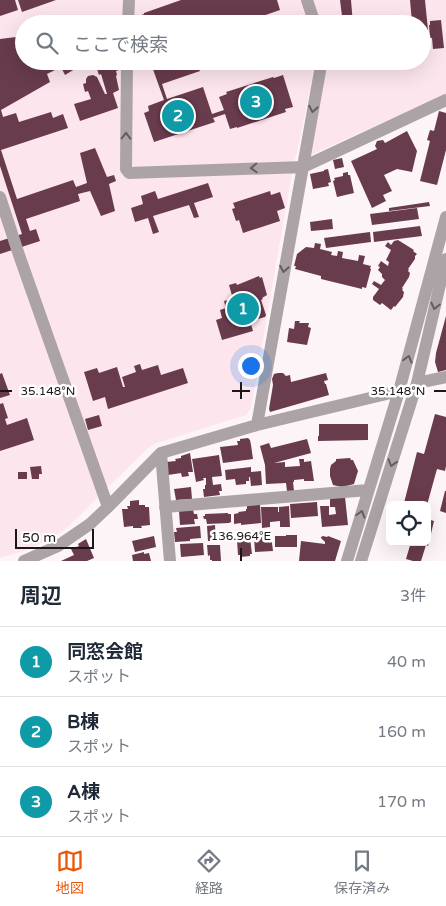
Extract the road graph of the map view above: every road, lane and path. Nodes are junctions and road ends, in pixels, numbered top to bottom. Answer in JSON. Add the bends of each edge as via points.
{"nodes":[{"id":1,"x":129,"y":0,"type":"edge"},
{"id":2,"x":307,"y":0,"type":"edge"},
{"id":3,"x":128,"y":15,"type":"edge"},
{"id":4,"x":311,"y":15,"type":"edge"},
{"id":5,"x":127,"y":70,"type":"edge"},
{"id":6,"x":320,"y":70,"type":"edge"},
{"id":7,"x":446,"y":100,"type":"edge"},
{"id":8,"x":302,"y":167,"type":"junction"},
{"id":9,"x":0,"y":197,"type":"edge"},
{"id":10,"x":446,"y":217,"type":"edge"},
{"id":11,"x":446,"y":259,"type":"edge"},
{"id":12,"x":446,"y":377,"type":"edge"},
{"id":13,"x":417,"y":382,"type":"junction"},
{"id":14,"x":399,"y":391,"type":"junction"},
{"id":15,"x":257,"y":425,"type":"junction"},
{"id":16,"x":161,"y":453,"type":"junction"},
{"id":17,"x":368,"y":490,"type":"junction"},
{"id":18,"x":108,"y":507,"type":"junction"},
{"id":19,"x":166,"y":507,"type":"junction"},
{"id":20,"x":24,"y":561,"type":"edge"},
{"id":21,"x":170,"y":561,"type":"edge"},
{"id":22,"x":347,"y":561,"type":"edge"},
{"id":23,"x":361,"y":561,"type":"edge"}],
"edges":[{"from":1,"to":3,"type":"street"},
{"from":2,"to":4,"type":"street"},
{"from":8,"to":5,"type":"street","one_way":true,"via":[[129,173],[126,169]]},
{"from":6,"to":8,"type":"street","one_way":true},
{"from":7,"to":8,"type":"street"},
{"from":8,"to":15,"type":"street","one_way":true},
{"from":9,"to":18,"type":"street"},
{"from":14,"to":10,"type":"street","one_way":true},
{"from":11,"to":13,"type":"street","one_way":true},
{"from":12,"to":13,"type":"street"},
{"from":13,"to":23,"type":"street","one_way":true},
{"from":14,"to":15,"type":"street"},
{"from":14,"to":17,"type":"street"},
{"from":15,"to":16,"type":"street"},
{"from":16,"to":18,"type":"street"},
{"from":16,"to":19,"type":"street"},
{"from":17,"to":19,"type":"street"},
{"from":22,"to":17,"type":"street","one_way":true},
{"from":18,"to":20,"type":"street","via":[[58,546]]},
{"from":19,"to":21,"type":"street"}]}
